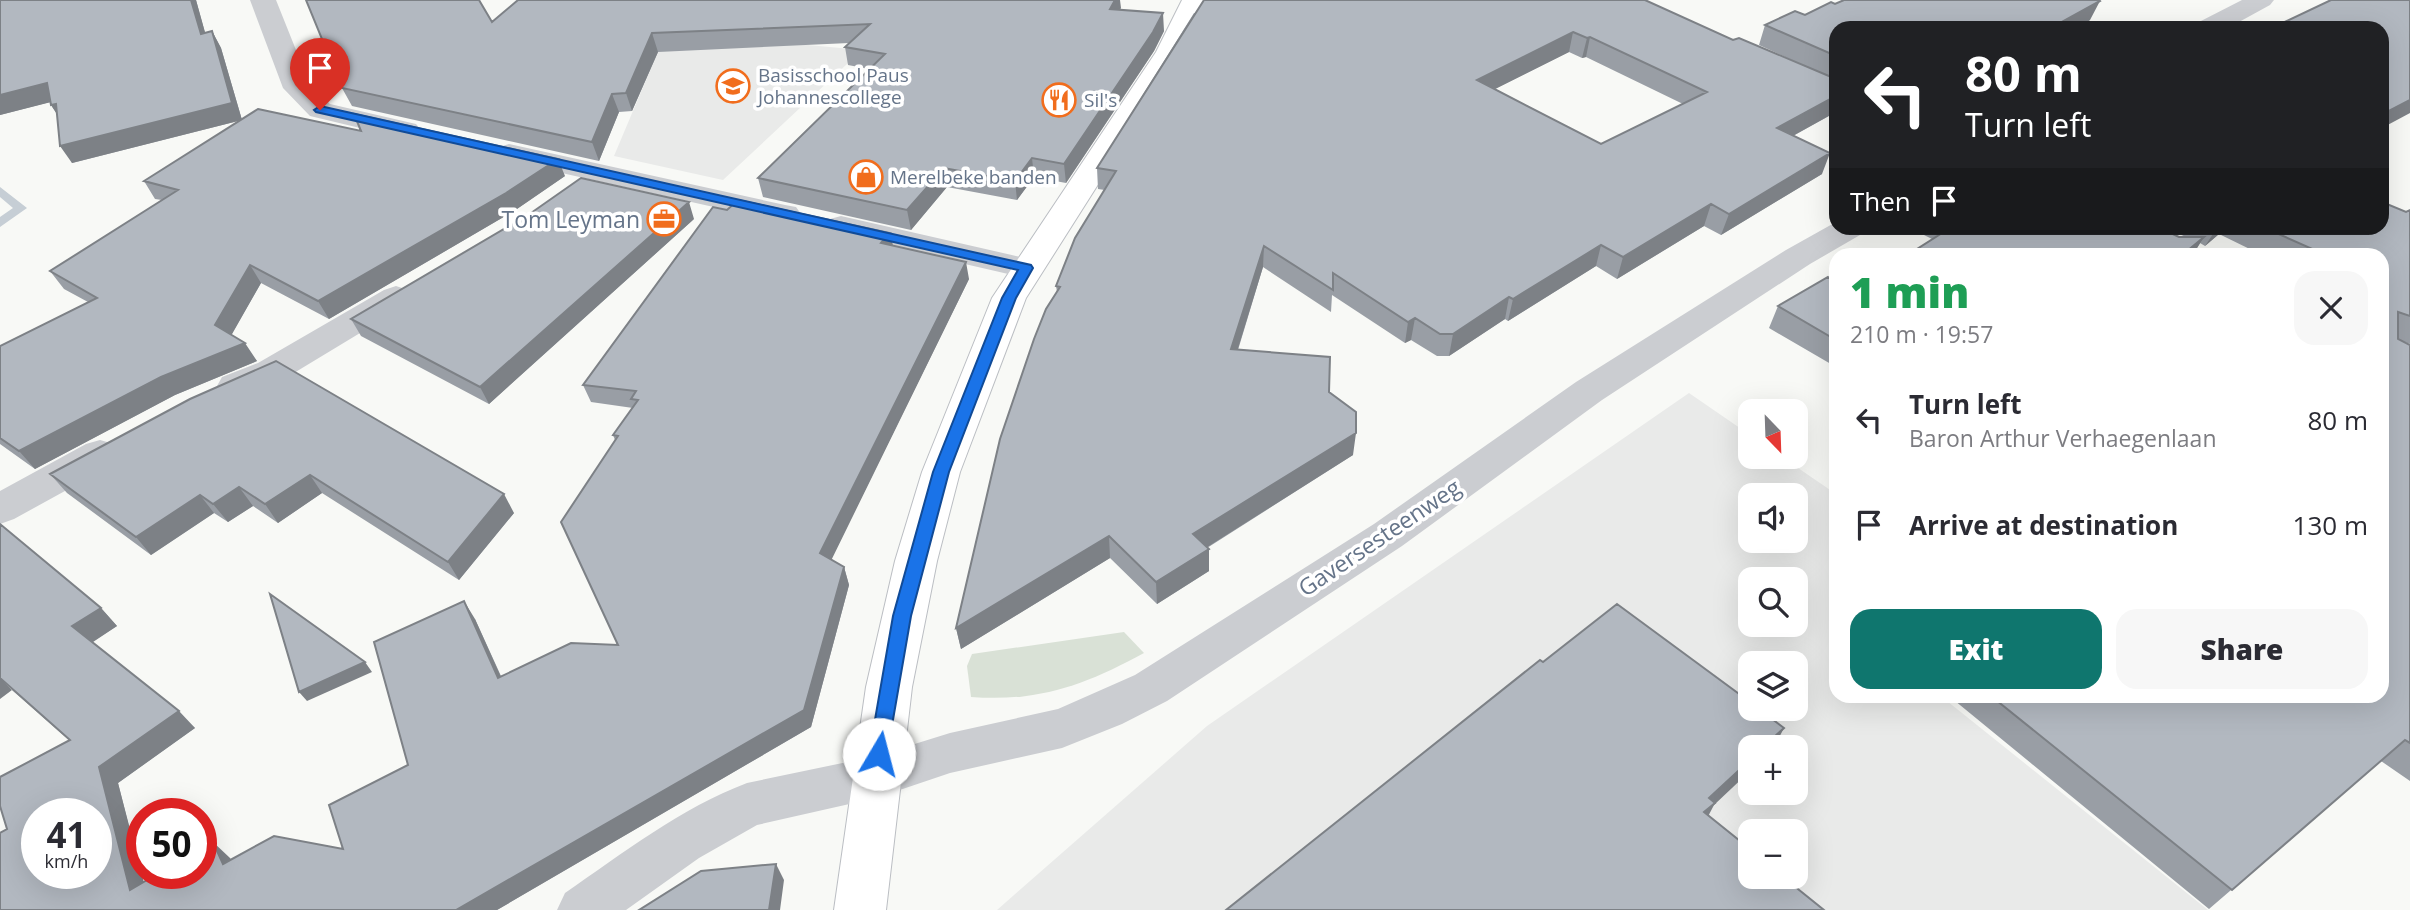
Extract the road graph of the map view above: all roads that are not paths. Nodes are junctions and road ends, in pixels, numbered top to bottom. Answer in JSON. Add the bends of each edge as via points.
{"nodes":[{"id":1,"x":262,"y":0,"type":"edge"},
{"id":2,"x":1195,"y":0,"type":"edge"},
{"id":3,"x":2261,"y":0,"type":"edge"},
{"id":4,"x":2221,"y":21,"type":"edge"},
{"id":5,"x":437,"y":137,"type":"edge"},
{"id":6,"x":476,"y":146,"type":"edge"},
{"id":7,"x":597,"y":171,"type":"junction"},
{"id":8,"x":557,"y":199,"type":"edge"},
{"id":9,"x":1837,"y":235,"type":"edge"},
{"id":10,"x":1026,"y":268,"type":"junction"},
{"id":11,"x":422,"y":282,"type":"edge"},
{"id":12,"x":201,"y":401,"type":"edge"},
{"id":13,"x":130,"y":438,"type":"edge"},
{"id":14,"x":0,"y":509,"type":"edge"},
{"id":15,"x":876,"y":776,"type":"junction"},
{"id":16,"x":583,"y":910,"type":"edge"},
{"id":17,"x":860,"y":910,"type":"edge"}],
"edges":[{"from":1,"to":5,"type":"street","via":[[297,88],[320,110]]},
{"from":2,"to":10,"type":"main road","via":[[1169,52]]},
{"from":3,"to":4,"type":"street"},
{"from":6,"to":7,"type":"street"},
{"from":7,"to":8,"type":"street"},
{"from":7,"to":10,"type":"street"},
{"from":9,"to":15,"type":"street","name":"Gaversesteenweg","via":[[1589,391],[1388,535],[1151,688],[1062,728],[950,753]]},
{"from":10,"to":15,"type":"main road","via":[[1009,298],[941,472],[902,616]]},
{"from":11,"to":12,"type":"street","via":[[271,371]]},
{"from":13,"to":14,"type":"street"},
{"from":15,"to":16,"type":"street","name":"Gaversesteenweg","via":[[747,805],[681,842]]},
{"from":15,"to":17,"type":"main road"}]}
